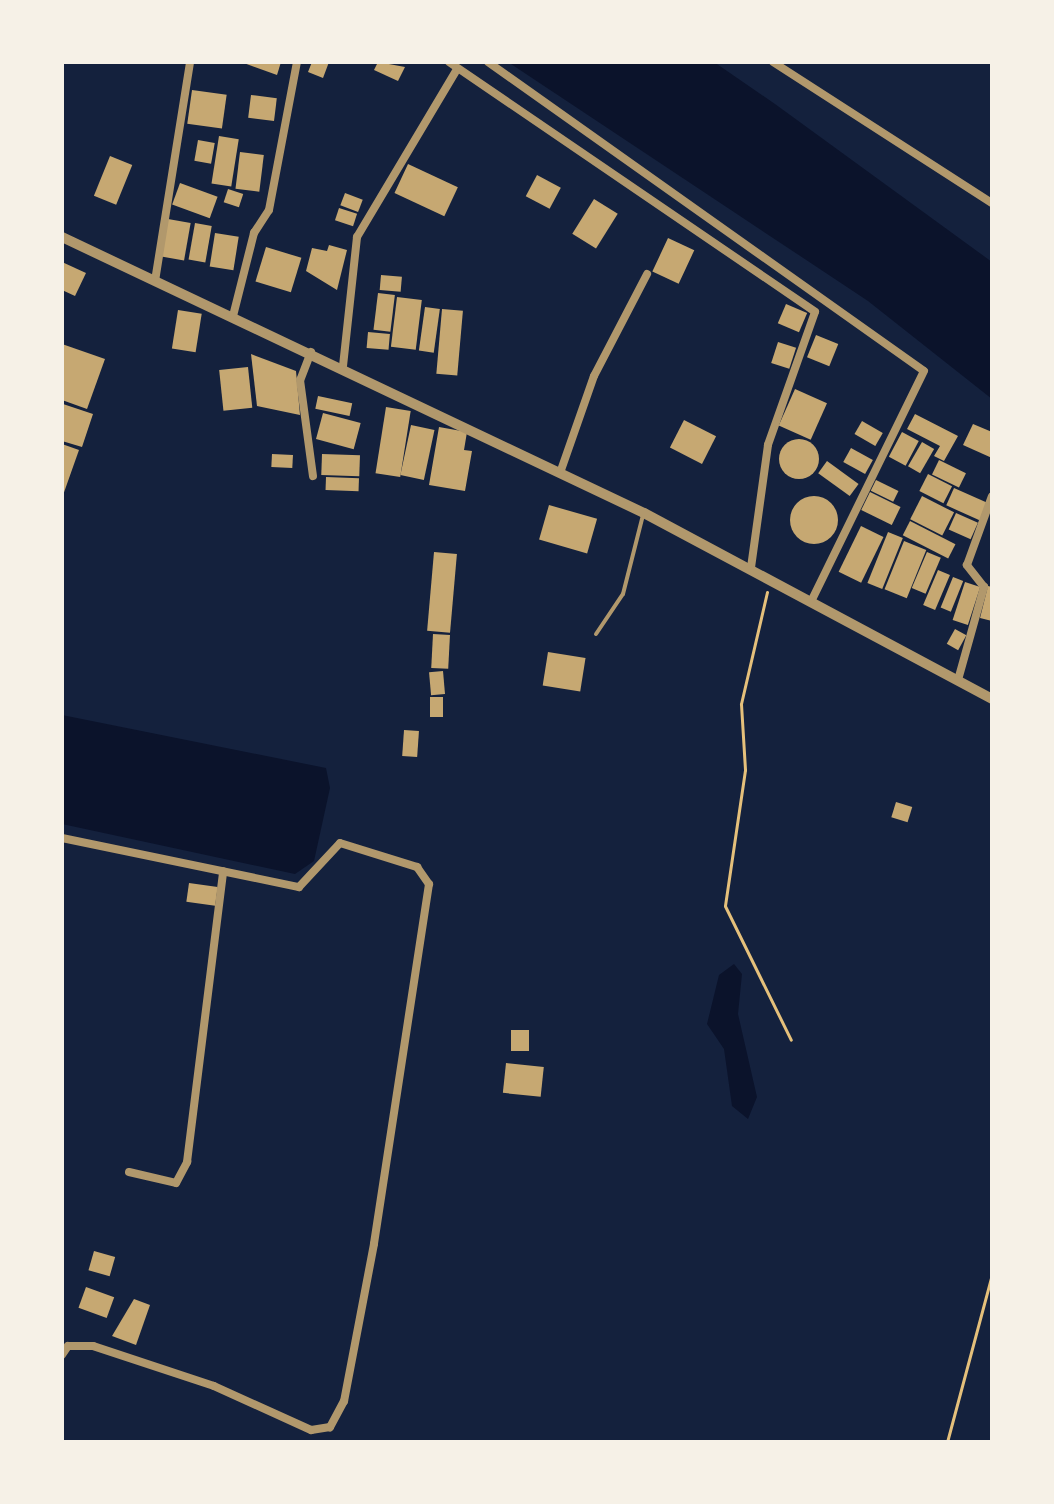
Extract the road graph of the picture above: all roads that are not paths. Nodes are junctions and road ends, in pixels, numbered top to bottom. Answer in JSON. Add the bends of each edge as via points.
{"nodes":[{"id":1,"x":190,"y":62,"type":"edge"},
{"id":2,"x":297,"y":62,"type":"edge"},
{"id":3,"x":449,"y":62,"type":"edge"},
{"id":4,"x":488,"y":62,"type":"edge"},
{"id":5,"x":773,"y":62,"type":"edge"},
{"id":6,"x":457,"y":69,"type":"junction"},
{"id":7,"x":992,"y":203,"type":"edge"},
{"id":8,"x":62,"y":237,"type":"edge"},
{"id":9,"x":647,"y":274,"type":"dead end"},
{"id":10,"x":155,"y":281,"type":"junction"},
{"id":11,"x":233,"y":316,"type":"junction"},
{"id":12,"x":312,"y":351,"type":"junction"},
{"id":13,"x":343,"y":366,"type":"junction"},
{"id":14,"x":560,"y":473,"type":"junction"},
{"id":15,"x":313,"y":476,"type":"dead end"},
{"id":16,"x":992,"y":496,"type":"edge"},
{"id":17,"x":644,"y":513,"type":"junction"},
{"id":18,"x":751,"y":567,"type":"junction"},
{"id":19,"x":812,"y":600,"type":"junction"},
{"id":20,"x":596,"y":634,"type":"dead end"},
{"id":21,"x":958,"y":680,"type":"junction"},
{"id":22,"x":992,"y":699,"type":"edge"},
{"id":23,"x":62,"y":838,"type":"edge"},
{"id":24,"x":223,"y":871,"type":"junction"},
{"id":25,"x":129,"y":1172,"type":"dead end"},
{"id":26,"x":62,"y":1355,"type":"edge"}],
"edges":[{"from":1,"to":10,"type":"street"},
{"from":2,"to":11,"type":"street","via":[[269,210],[254,233]]},
{"from":3,"to":6,"type":"street"},
{"from":4,"to":19,"type":"street","via":[[924,371]]},
{"from":5,"to":7,"type":"street"},
{"from":6,"to":13,"type":"street","via":[[357,237]]},
{"from":6,"to":18,"type":"street","via":[[525,108],[815,312],[768,445]]},
{"from":8,"to":10,"type":"street"},
{"from":9,"to":14,"type":"street","via":[[594,376]]},
{"from":10,"to":11,"type":"street"},
{"from":11,"to":12,"type":"street"},
{"from":12,"to":13,"type":"street"},
{"from":12,"to":15,"type":"street","via":[[300,380]]},
{"from":13,"to":14,"type":"street"},
{"from":14,"to":17,"type":"street"},
{"from":16,"to":21,"type":"street","via":[[967,565],[984,587]]},
{"from":17,"to":18,"type":"street"},
{"from":17,"to":20,"type":"lane","via":[[623,594]]},
{"from":18,"to":19,"type":"street"},
{"from":19,"to":21,"type":"street"},
{"from":21,"to":22,"type":"street"},
{"from":23,"to":24,"type":"street"},
{"from":24,"to":25,"type":"street","via":[[187,1162],[176,1183]]},
{"from":24,"to":26,"type":"street","via":[[299,887],[340,843],[417,867],[429,884],[344,1401],[330,1427],[311,1430],[214,1386],[93,1346],[68,1346]]}]}
